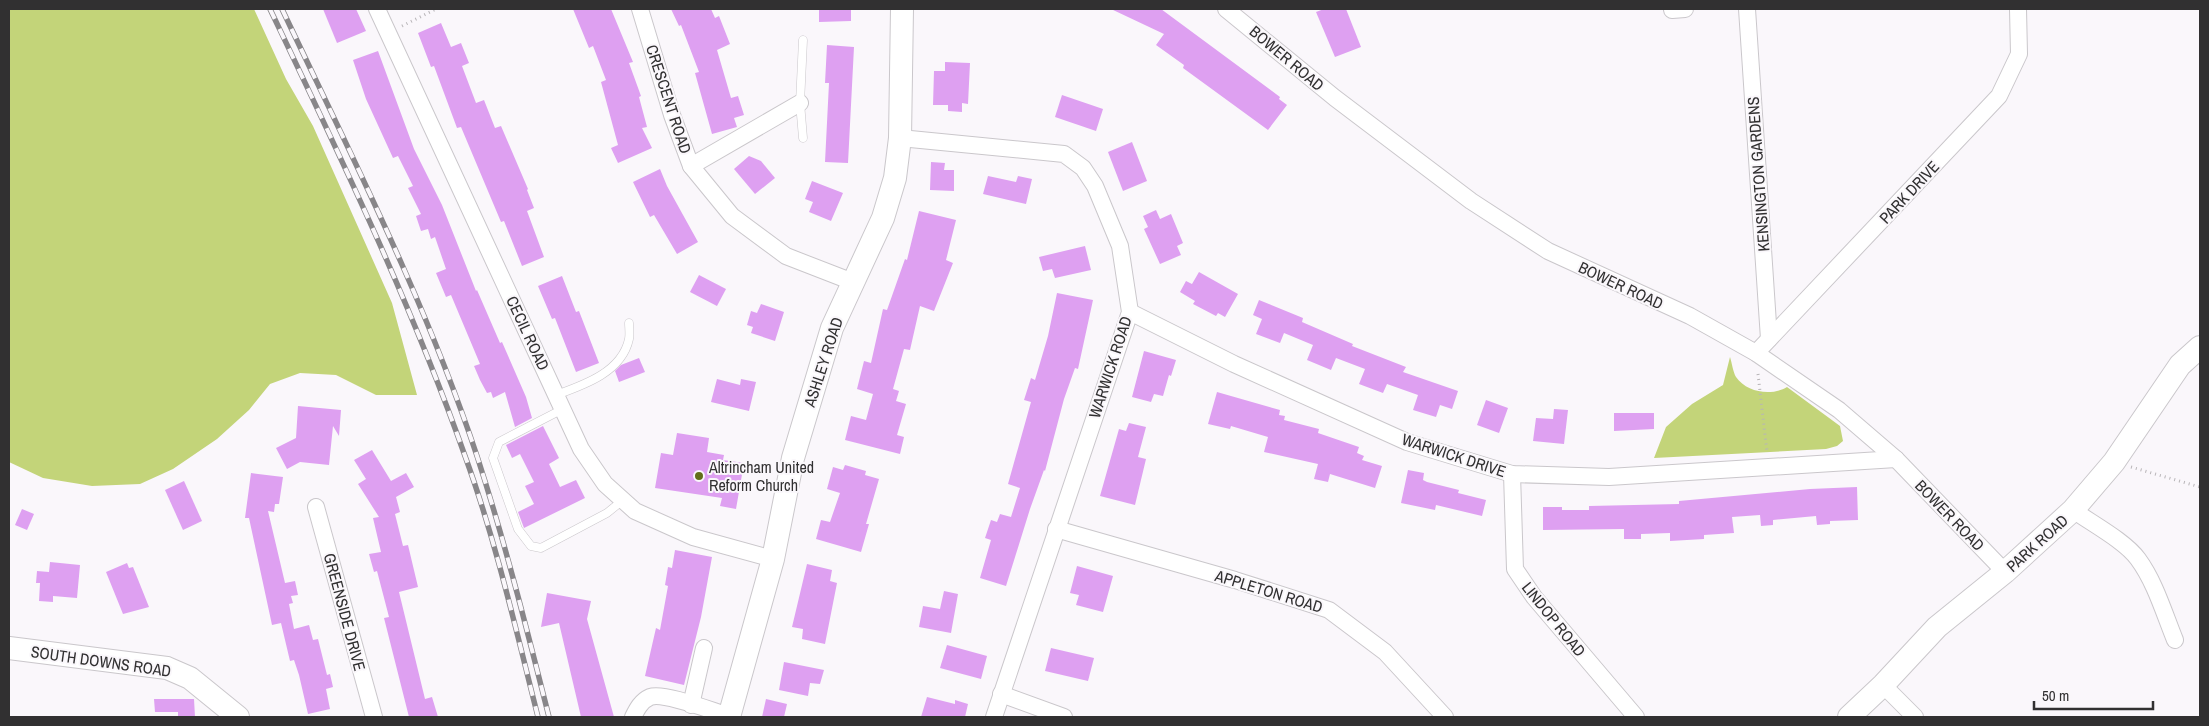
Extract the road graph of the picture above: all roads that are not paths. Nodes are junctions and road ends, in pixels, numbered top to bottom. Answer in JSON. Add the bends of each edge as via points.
{"nodes":[{"id":1,"x":377,"y":9,"type":"edge"},
{"id":2,"x":640,"y":9,"type":"edge"},
{"id":3,"x":902,"y":9,"type":"edge"},
{"id":4,"x":1747,"y":9,"type":"edge"},
{"id":5,"x":2018,"y":9,"type":"edge"},
{"id":6,"x":1238,"y":11,"type":"edge"},
{"id":7,"x":803,"y":40,"type":"dead end"},
{"id":8,"x":800,"y":103,"type":"junction"},
{"id":9,"x":802,"y":138,"type":"dead end"},
{"id":10,"x":900,"y":138,"type":"junction"},
{"id":11,"x":691,"y":166,"type":"junction"},
{"id":12,"x":853,"y":282,"type":"junction"},
{"id":13,"x":1130,"y":312,"type":"junction"},
{"id":14,"x":628,"y":323,"type":"dead end"},
{"id":15,"x":1769,"y":339,"type":"junction"},
{"id":16,"x":2200,"y":347,"type":"edge"},
{"id":17,"x":1756,"y":353,"type":"junction"},
{"id":18,"x":560,"y":402,"type":"junction"},
{"id":19,"x":1896,"y":459,"type":"junction"},
{"id":20,"x":1512,"y":474,"type":"junction"},
{"id":21,"x":623,"y":500,"type":"junction"},
{"id":22,"x":316,"y":507,"type":"dead end"},
{"id":23,"x":2073,"y":510,"type":"junction"},
{"id":24,"x":1056,"y":529,"type":"junction"},
{"id":25,"x":773,"y":559,"type":"junction"},
{"id":26,"x":2005,"y":572,"type":"junction"},
{"id":27,"x":2176,"y":640,"type":"dead end"},
{"id":28,"x":9,"y":648,"type":"edge"},
{"id":29,"x":704,"y":648,"type":"dead end"},
{"id":30,"x":1883,"y":685,"type":"junction"},
{"id":31,"x":1001,"y":694,"type":"junction"},
{"id":32,"x":691,"y":705,"type":"junction"},
{"id":33,"x":238,"y":717,"type":"edge"},
{"id":34,"x":374,"y":717,"type":"edge"},
{"id":35,"x":633,"y":717,"type":"edge"},
{"id":36,"x":729,"y":717,"type":"edge"},
{"id":37,"x":994,"y":717,"type":"edge"},
{"id":38,"x":1064,"y":717,"type":"edge"},
{"id":39,"x":1445,"y":717,"type":"edge"},
{"id":40,"x":1636,"y":717,"type":"edge"},
{"id":41,"x":1849,"y":717,"type":"edge"},
{"id":42,"x":1916,"y":717,"type":"edge"}],
"edges":[{"from":1,"to":18,"type":"street","name":"CECIL ROAD"},
{"from":2,"to":11,"type":"street","name":"CRESCENT ROAD"},
{"from":3,"to":10,"type":"main road","name":"ASHLEY ROAD"},
{"from":4,"to":15,"type":"street","name":"KENSINGTON GARDENS"},
{"from":5,"to":15,"type":"street","name":"PARK DRIVE","via":[[2019,54],[1999,96]]},
{"from":6,"to":17,"type":"street","name":"BOWER ROAD","via":[[1335,98],[1471,201],[1548,251],[1690,316]]},
{"from":7,"to":8,"type":"lane"},
{"from":8,"to":9,"type":"lane"},
{"from":8,"to":11,"type":"street"},
{"from":10,"to":12,"type":"main road","name":"ASHLEY ROAD","via":[[895,178],[883,218]]},
{"from":10,"to":13,"type":"street","name":"WARWICK ROAD","via":[[1064,154],[1083,168],[1095,186],[1120,246]]},
{"from":11,"to":12,"type":"street","name":"CRESCENT ROAD","via":[[732,216],[786,256]]},
{"from":12,"to":25,"type":"main road","name":"ASHLEY ROAD","via":[[832,328],[793,458]]},
{"from":13,"to":20,"type":"street","name":"WARWICK DRIVE","via":[[1234,364],[1407,442]]},
{"from":13,"to":24,"type":"street","name":"WARWICK ROAD"},
{"from":14,"to":18,"type":"lane","via":[[629,339],[620,359]]},
{"from":15,"to":17,"type":"street","name":"PARK DRIVE"},
{"from":16,"to":23,"type":"main road","name":"PARK ROAD","via":[[2180,365],[2114,462]]},
{"from":17,"to":19,"type":"street","name":"BOWER ROAD","via":[[1839,410]]},
{"from":18,"to":21,"type":"street","name":"CECIL ROAD","via":[[581,449],[606,484]]},
{"from":18,"to":21,"type":"lane","via":[[499,442],[493,458],[518,529],[531,546],[541,548],[607,513]]},
{"from":19,"to":20,"type":"street","name":"WARWICK DRIVE","via":[[1609,477]]},
{"from":19,"to":26,"type":"street","name":"BOWER ROAD"},
{"from":20,"to":40,"type":"street","name":"LINDOP ROAD","via":[[1515,569],[1534,597]]},
{"from":21,"to":25,"type":"street","name":"CECIL ROAD","via":[[634,511],[693,538]]},
{"from":22,"to":34,"type":"street","name":"GREENSIDE DRIVE"},
{"from":23,"to":26,"type":"main road","name":"PARK ROAD"},
{"from":23,"to":27,"type":"street","via":[[2137,558]]},
{"from":24,"to":31,"type":"street","name":"WARWICK ROAD"},
{"from":24,"to":39,"type":"street","name":"APPLETON ROAD","via":[[1329,610],[1385,652]]},
{"from":25,"to":36,"type":"main road","name":"ASHLEY ROAD"},
{"from":26,"to":30,"type":"main road","name":"PARK ROAD","via":[[1937,627]]},
{"from":28,"to":33,"type":"main road","name":"SOUTH DOWNS ROAD","via":[[167,668],[190,678]]},
{"from":29,"to":32,"type":"street"},
{"from":30,"to":41,"type":"main road","name":"PARK ROAD"},
{"from":30,"to":42,"type":"street"},
{"from":31,"to":37,"type":"street","name":"WARWICK ROAD"},
{"from":31,"to":38,"type":"street"},
{"from":32,"to":35,"type":"street","via":[[668,696],[651,697],[640,705]]},
{"from":32,"to":36,"type":"street"}]}
